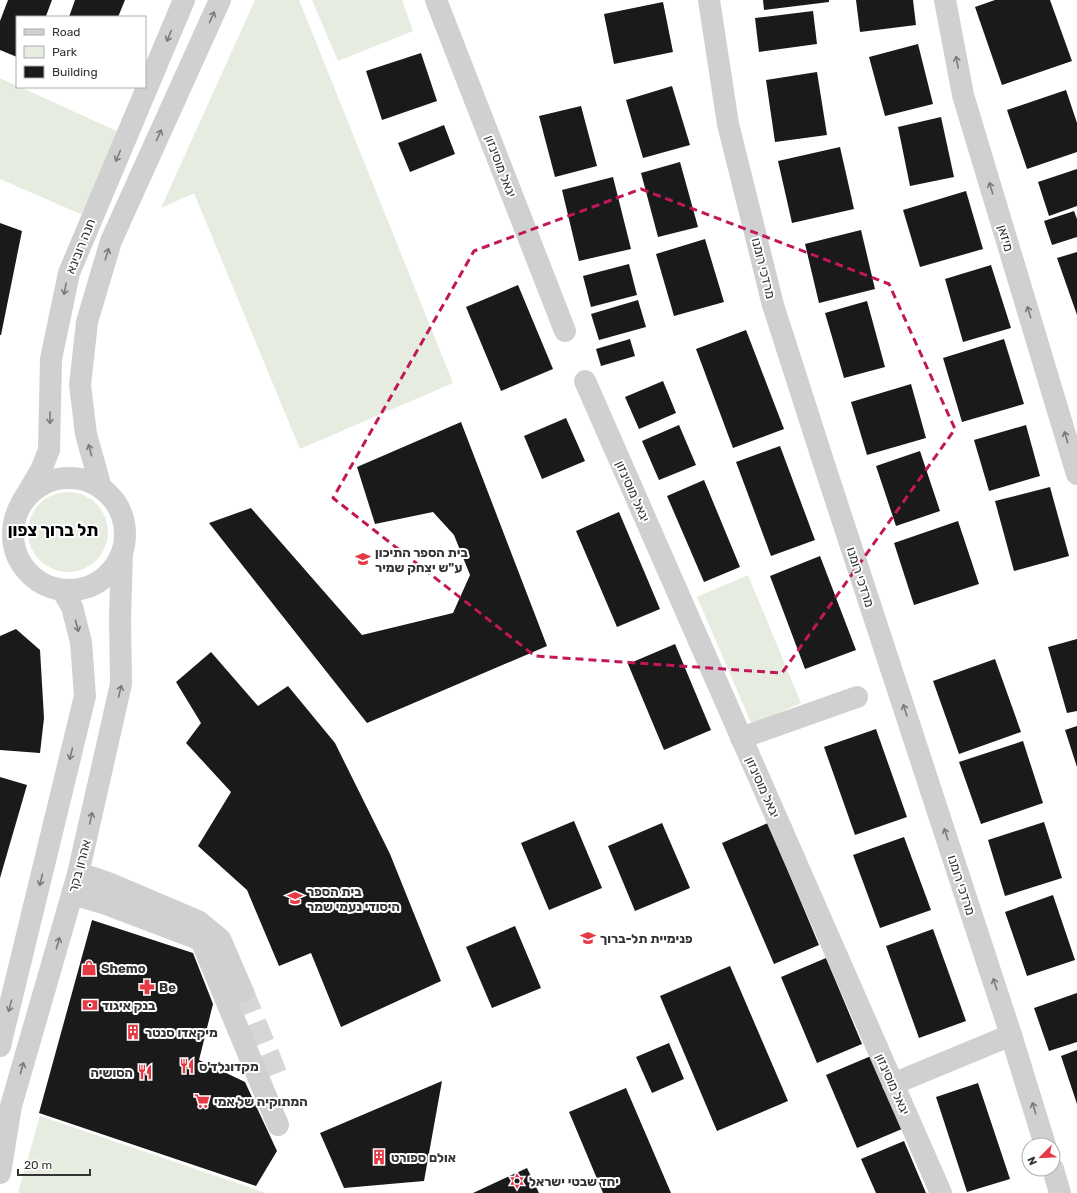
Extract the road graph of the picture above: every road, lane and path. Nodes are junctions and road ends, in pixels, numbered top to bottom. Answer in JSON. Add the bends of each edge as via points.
{"nodes":[{"id":1,"x":184,"y":0,"type":"edge"},
{"id":2,"x":220,"y":0,"type":"edge"},
{"id":3,"x":710,"y":0,"type":"edge"},
{"id":4,"x":945,"y":0,"type":"edge"},
{"id":5,"x":442,"y":1,"type":"edge"},
{"id":6,"x":566,"y":332,"type":"dead end"},
{"id":7,"x":585,"y":381,"type":"dead end"},
{"id":8,"x":1077,"y":474,"type":"edge"},
{"id":9,"x":101,"y":488,"type":"junction"},
{"id":10,"x":22,"y":502,"type":"junction"},
{"id":11,"x":122,"y":553,"type":"junction"},
{"id":12,"x":8,"y":555,"type":"edge"},
{"id":13,"x":62,"y":590,"type":"junction"},
{"id":14,"x":857,"y":697,"type":"dead end"},
{"id":15,"x":742,"y":738,"type":"junction"},
{"id":16,"x":75,"y":884,"type":"junction"},
{"id":17,"x":243,"y":992,"type":"tunnel mouth"},
{"id":18,"x":1011,"y":1035,"type":"junction"},
{"id":19,"x":0,"y":1046,"type":"edge"},
{"id":20,"x":893,"y":1084,"type":"junction"},
{"id":21,"x":278,"y":1125,"type":"dead end"},
{"id":22,"x":1043,"y":1137,"type":"edge"},
{"id":23,"x":1,"y":1165,"type":"edge"},
{"id":24,"x":1055,"y":1177,"type":"edge"},
{"id":25,"x":941,"y":1193,"type":"edge"},
{"id":26,"x":1060,"y":1193,"type":"edge"}],
"edges":[{"from":1,"to":10,"type":"street","name":"חנה רובינא","one_way":true,"via":[[69,273],[51,360],[49,450],[42,470]]},
{"from":9,"to":2,"type":"street","name":"חנה רובינא","one_way":true,"via":[[86,434],[80,385],[87,322],[111,241]]},
{"from":18,"to":3,"type":"street","name":"מרדכי רומנו","one_way":true,"via":[[774,305],[728,124]]},
{"from":8,"to":4,"type":"street","name":"מיזאן","one_way":true,"via":[[963,95]]},
{"from":5,"to":6,"type":"street","name":"יגאל מוסינזון"},
{"from":7,"to":15,"type":"street","name":"יגאל מוסינזון"},
{"from":9,"to":10,"type":"street","via":[[77,478],[56,479],[34,489]]},
{"from":9,"to":11,"type":"street","via":[[115,503],[123,521],[125,536]]},
{"from":10,"to":12,"type":"street","via":[[14,520]]},
{"from":11,"to":13,"type":"street","via":[[110,573],[95,584],[79,590]]},
{"from":16,"to":11,"type":"street","name":"אהרון בקר","one_way":true,"via":[[121,684]]},
{"from":12,"to":13,"type":"street","via":[[44,585]]},
{"from":13,"to":19,"type":"street","one_way":true,"via":[[72,607],[81,642],[85,696]]},
{"from":14,"to":15,"type":"street"},
{"from":15,"to":20,"type":"street","name":"יגאל מוסינזון"},
{"from":16,"to":17,"type":"street","via":[[94,878],[198,920],[220,939]]},
{"from":16,"to":21,"type":"street","via":[[106,904],[201,940]]},
{"from":23,"to":16,"type":"street","name":"אהרון בקר","one_way":true,"via":[[11,1106]]},
{"from":18,"to":20,"type":"street"},
{"from":22,"to":18,"type":"street","name":"מרדכי רומנו","one_way":true},
{"from":20,"to":25,"type":"street","name":"יגאל מוסינזון"},
{"from":24,"to":26,"type":"street"}]}
